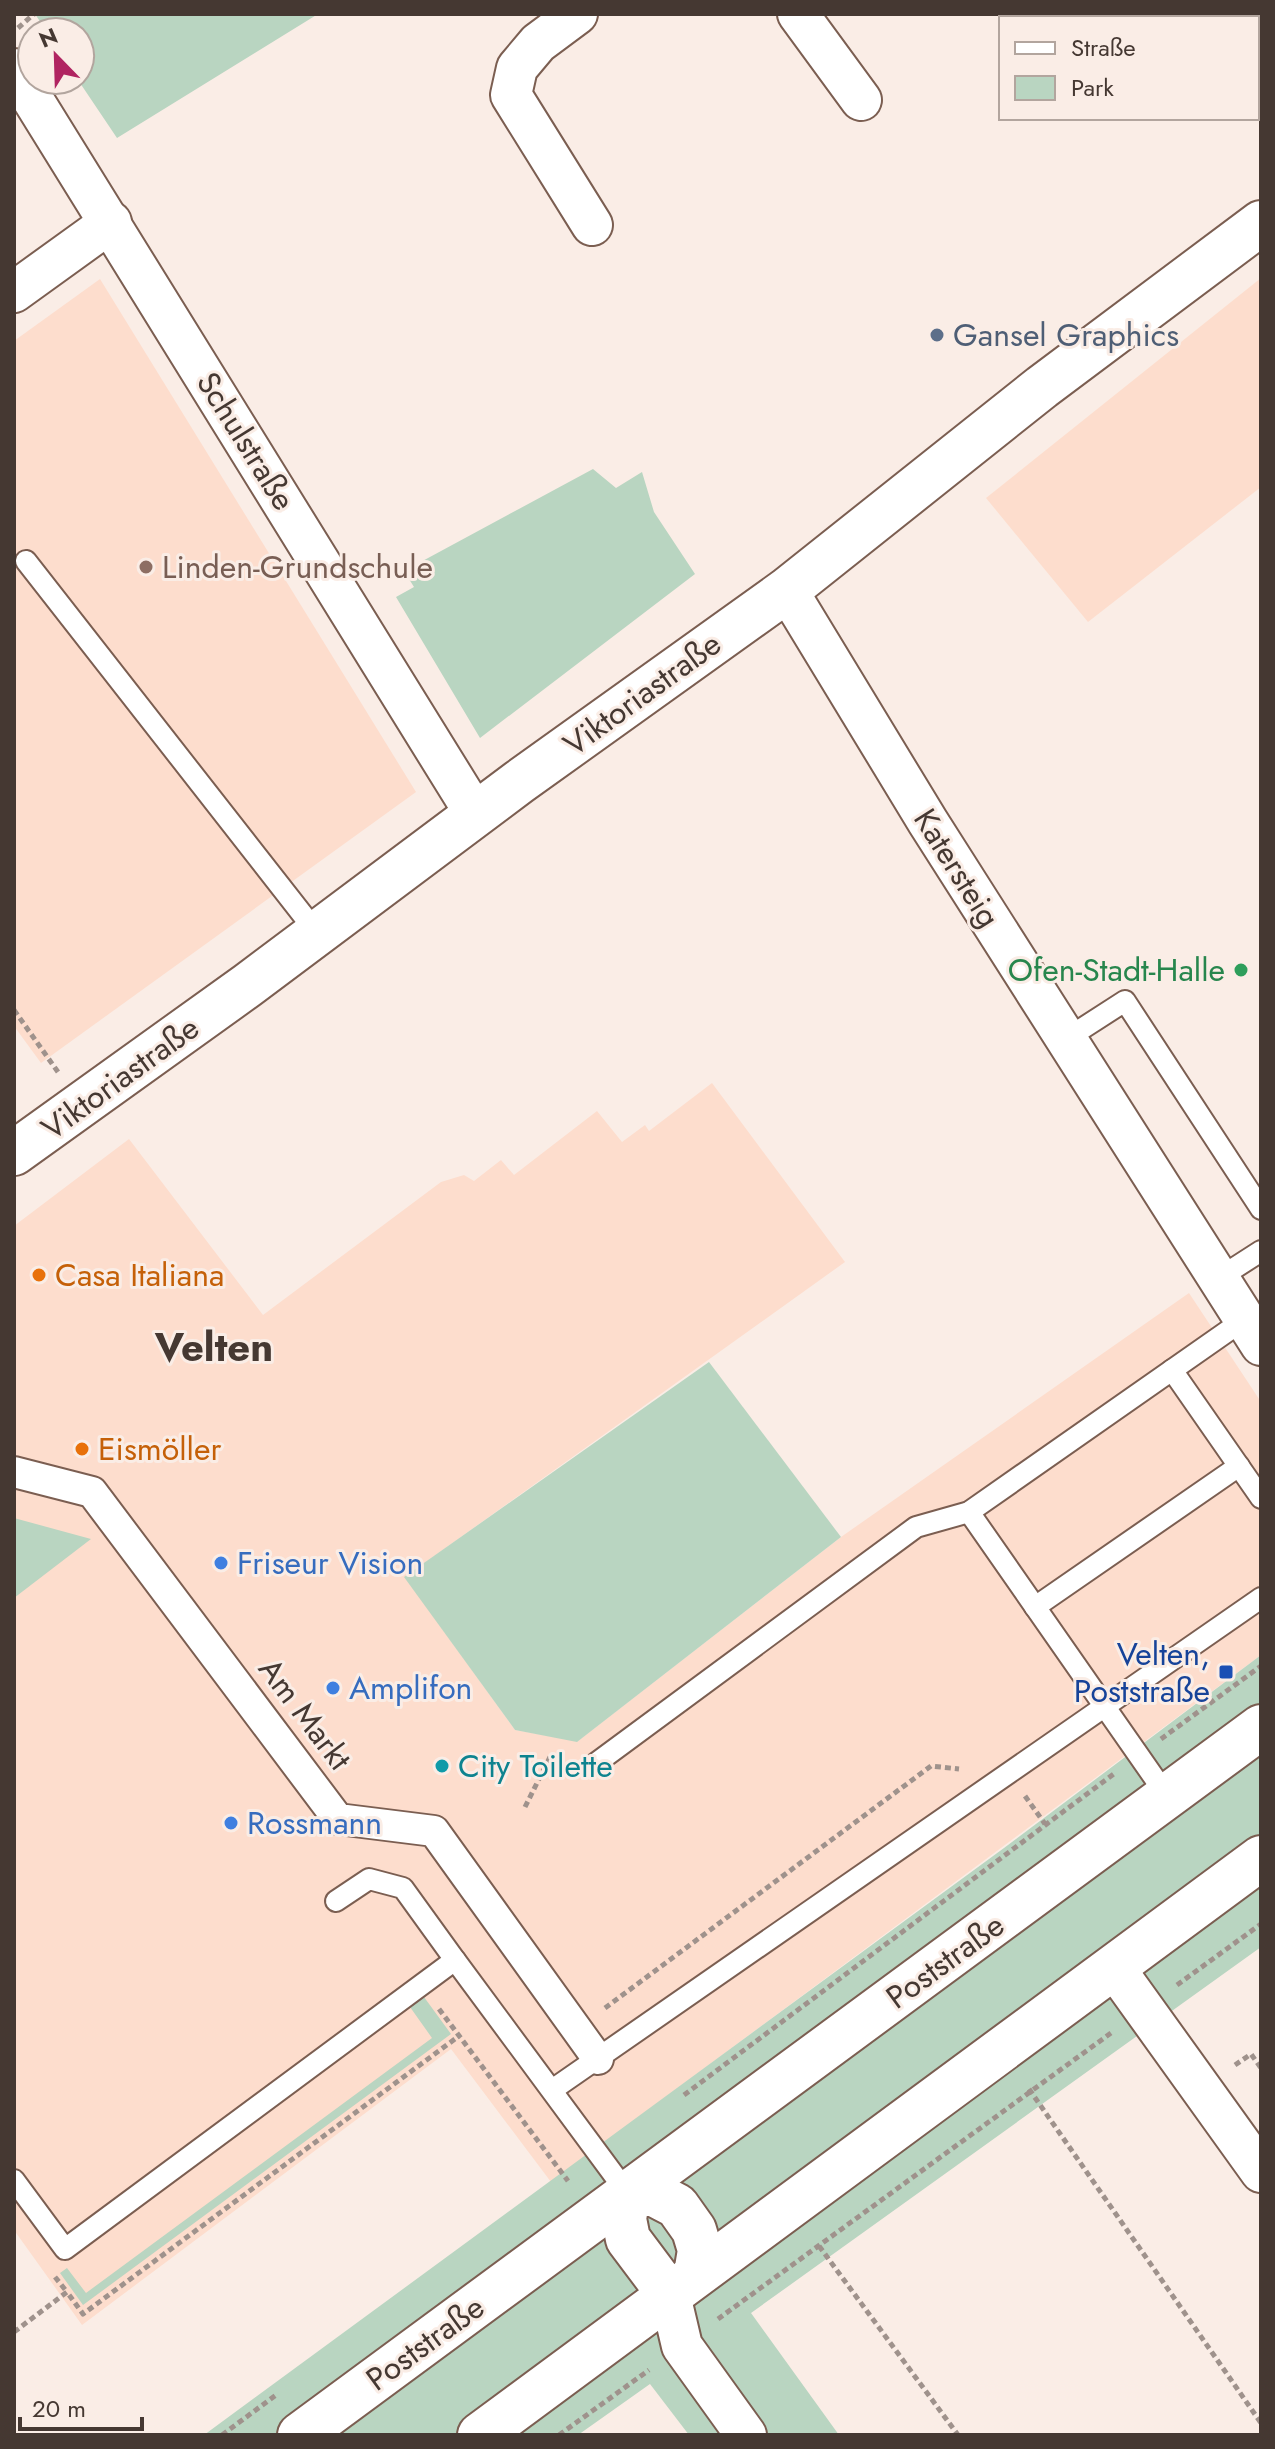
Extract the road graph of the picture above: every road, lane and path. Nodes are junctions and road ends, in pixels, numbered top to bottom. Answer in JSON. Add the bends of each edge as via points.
{"nodes":[{"id":1,"x":34,"y":14,"type":"edge"},
{"id":2,"x":577,"y":14,"type":"edge"},
{"id":3,"x":798,"y":14,"type":"edge"},
{"id":4,"x":14,"y":32,"type":"edge"},
{"id":5,"x":14,"y":69,"type":"edge"},
{"id":6,"x":861,"y":100,"type":"dead end"},
{"id":7,"x":111,"y":222,"type":"junction"},
{"id":8,"x":1261,"y":223,"type":"edge"},
{"id":9,"x":592,"y":225,"type":"dead end"},
{"id":10,"x":14,"y":292,"type":"edge"},
{"id":11,"x":26,"y":561,"type":"dead end"},
{"id":12,"x":787,"y":590,"type":"junction"},
{"id":13,"x":476,"y":815,"type":"junction"},
{"id":14,"x":317,"y":933,"type":"junction"},
{"id":15,"x":14,"y":1010,"type":"edge"},
{"id":16,"x":1066,"y":1039,"type":"junction"},
{"id":17,"x":81,"y":1106,"type":"junction"},
{"id":18,"x":14,"y":1153,"type":"edge"},
{"id":19,"x":1261,"y":1209,"type":"edge"},
{"id":20,"x":1261,"y":1251,"type":"edge"},
{"id":21,"x":1219,"y":1278,"type":"junction"},
{"id":22,"x":1253,"y":1332,"type":"edge"},
{"id":23,"x":1172,"y":1370,"type":"junction"},
{"id":24,"x":1239,"y":1466,"type":"junction"},
{"id":25,"x":14,"y":1472,"type":"edge"},
{"id":26,"x":1261,"y":1498,"type":"edge"},
{"id":27,"x":969,"y":1512,"type":"junction"},
{"id":28,"x":1261,"y":1598,"type":"edge"},
{"id":29,"x":1035,"y":1607,"type":"junction"},
{"id":30,"x":1261,"y":1666,"type":"edge"},
{"id":31,"x":1105,"y":1706,"type":"junction"},
{"id":32,"x":1261,"y":1727,"type":"edge"},
{"id":33,"x":551,"y":1755,"type":"dead end"},
{"id":34,"x":1138,"y":1755,"type":"junction"},
{"id":35,"x":595,"y":1764,"type":"dead end"},
{"id":36,"x":1167,"y":1796,"type":"junction"},
{"id":37,"x":525,"y":1807,"type":"dead end"},
{"id":38,"x":1261,"y":1858,"type":"edge"},
{"id":39,"x":336,"y":1901,"type":"dead end"},
{"id":40,"x":1261,"y":1924,"type":"edge"},
{"id":41,"x":455,"y":1960,"type":"junction"},
{"id":42,"x":1113,"y":1966,"type":"junction"},
{"id":43,"x":421,"y":1986,"type":"junction"},
{"id":44,"x":1144,"y":2009,"type":"junction"},
{"id":45,"x":459,"y":2036,"type":"junction"},
{"id":46,"x":1002,"y":2049,"type":"junction"},
{"id":47,"x":598,"y":2059,"type":"junction"},
{"id":48,"x":552,"y":2090,"type":"junction"},
{"id":49,"x":1031,"y":2091,"type":"junction"},
{"id":50,"x":677,"y":2100,"type":"dead end"},
{"id":51,"x":601,"y":2157,"type":"junction"},
{"id":52,"x":1261,"y":2172,"type":"edge"},
{"id":53,"x":14,"y":2180,"type":"edge"},
{"id":54,"x":568,"y":2181,"type":"junction"},
{"id":55,"x":555,"y":2190,"type":"dead end"},
{"id":56,"x":628,"y":2194,"type":"junction"},
{"id":57,"x":791,"y":2207,"type":"junction"},
{"id":58,"x":819,"y":2247,"type":"junction"},
{"id":59,"x":683,"y":2285,"type":"junction"},
{"id":60,"x":14,"y":2332,"type":"edge"},
{"id":61,"x":682,"y":2346,"type":"junction"},
{"id":62,"x":286,"y":2388,"type":"dead end"},
{"id":63,"x":1261,"y":2423,"type":"edge"},
{"id":64,"x":222,"y":2435,"type":"edge"},
{"id":65,"x":300,"y":2435,"type":"edge"},
{"id":66,"x":480,"y":2435,"type":"edge"},
{"id":67,"x":559,"y":2435,"type":"edge"},
{"id":68,"x":746,"y":2435,"type":"edge"},
{"id":69,"x":958,"y":2435,"type":"edge"}],
"edges":[{"from":1,"to":4,"type":"path"},
{"from":2,"to":9,"type":"street","via":[[538,43],[517,68],[511,95]]},
{"from":3,"to":6,"type":"street"},
{"from":5,"to":7,"type":"street","name":"Schulstraße"},
{"from":7,"to":10,"type":"street"},
{"from":7,"to":13,"type":"street","name":"Schulstraße"},
{"from":8,"to":12,"type":"street","name":"Viktoriastraße","via":[[1042,387]]},
{"from":11,"to":14,"type":"lane"},
{"from":12,"to":13,"type":"street","name":"Viktoriastraße"},
{"from":12,"to":16,"type":"street","name":"Katersteig"},
{"from":13,"to":14,"type":"street","name":"Viktoriastraße"},
{"from":14,"to":17,"type":"street","name":"Viktoriastraße"},
{"from":15,"to":17,"type":"path"},
{"from":16,"to":19,"type":"lane","via":[[1125,1001]]},
{"from":16,"to":21,"type":"street","name":"Katersteig"},
{"from":17,"to":18,"type":"street","name":"Viktoriastraße"},
{"from":20,"to":21,"type":"lane"},
{"from":21,"to":22,"type":"street","name":"Katersteig"},
{"from":22,"to":23,"type":"lane"},
{"from":23,"to":24,"type":"lane"},
{"from":23,"to":27,"type":"lane"},
{"from":24,"to":26,"type":"lane"},
{"from":24,"to":29,"type":"lane"},
{"from":25,"to":47,"type":"street","name":"Am Markt","via":[[92,1492],[338,1819],[434,1831]]},
{"from":27,"to":29,"type":"lane"},
{"from":27,"to":35,"type":"lane","via":[[916,1527]]},
{"from":28,"to":31,"type":"lane"},
{"from":29,"to":31,"type":"lane"},
{"from":30,"to":34,"type":"path"},
{"from":31,"to":34,"type":"lane"},
{"from":31,"to":47,"type":"lane"},
{"from":32,"to":36,"type":"street","name":"Poststraße"},
{"from":33,"to":37,"type":"path"},
{"from":34,"to":36,"type":"lane"},
{"from":34,"to":50,"type":"path"},
{"from":36,"to":56,"type":"street","name":"Poststraße"},
{"from":38,"to":42,"type":"street"},
{"from":39,"to":41,"type":"lane","via":[[369,1879],[403,1888]]},
{"from":40,"to":44,"type":"path"},
{"from":41,"to":43,"type":"lane"},
{"from":41,"to":48,"type":"lane"},
{"from":42,"to":44,"type":"street"},
{"from":42,"to":46,"type":"street"},
{"from":43,"to":45,"type":"path"},
{"from":43,"to":53,"type":"lane","via":[[65,2249]]},
{"from":44,"to":49,"type":"path"},
{"from":44,"to":52,"type":"street"},
{"from":45,"to":54,"type":"path"},
{"from":45,"to":60,"type":"path","via":[[83,2314],[67,2292]]},
{"from":46,"to":49,"type":"path"},
{"from":46,"to":57,"type":"street"},
{"from":47,"to":48,"type":"lane"},
{"from":48,"to":51,"type":"lane"},
{"from":49,"to":58,"type":"path"},
{"from":49,"to":63,"type":"path"},
{"from":51,"to":54,"type":"path"},
{"from":51,"to":56,"type":"lane"},
{"from":54,"to":55,"type":"path"},
{"from":56,"to":59,"type":"street","via":[[628,2239]]},
{"from":56,"to":59,"type":"street","via":[[654,2194],[677,2206],[694,2230],[700,2250]]},
{"from":56,"to":65,"type":"street","name":"Poststraße"},
{"from":57,"to":58,"type":"path"},
{"from":57,"to":59,"type":"street"},
{"from":58,"to":61,"type":"path"},
{"from":58,"to":69,"type":"path"},
{"from":59,"to":61,"type":"street"},
{"from":59,"to":66,"type":"street"},
{"from":61,"to":67,"type":"path"},
{"from":61,"to":68,"type":"street"},
{"from":62,"to":64,"type":"path"}]}
